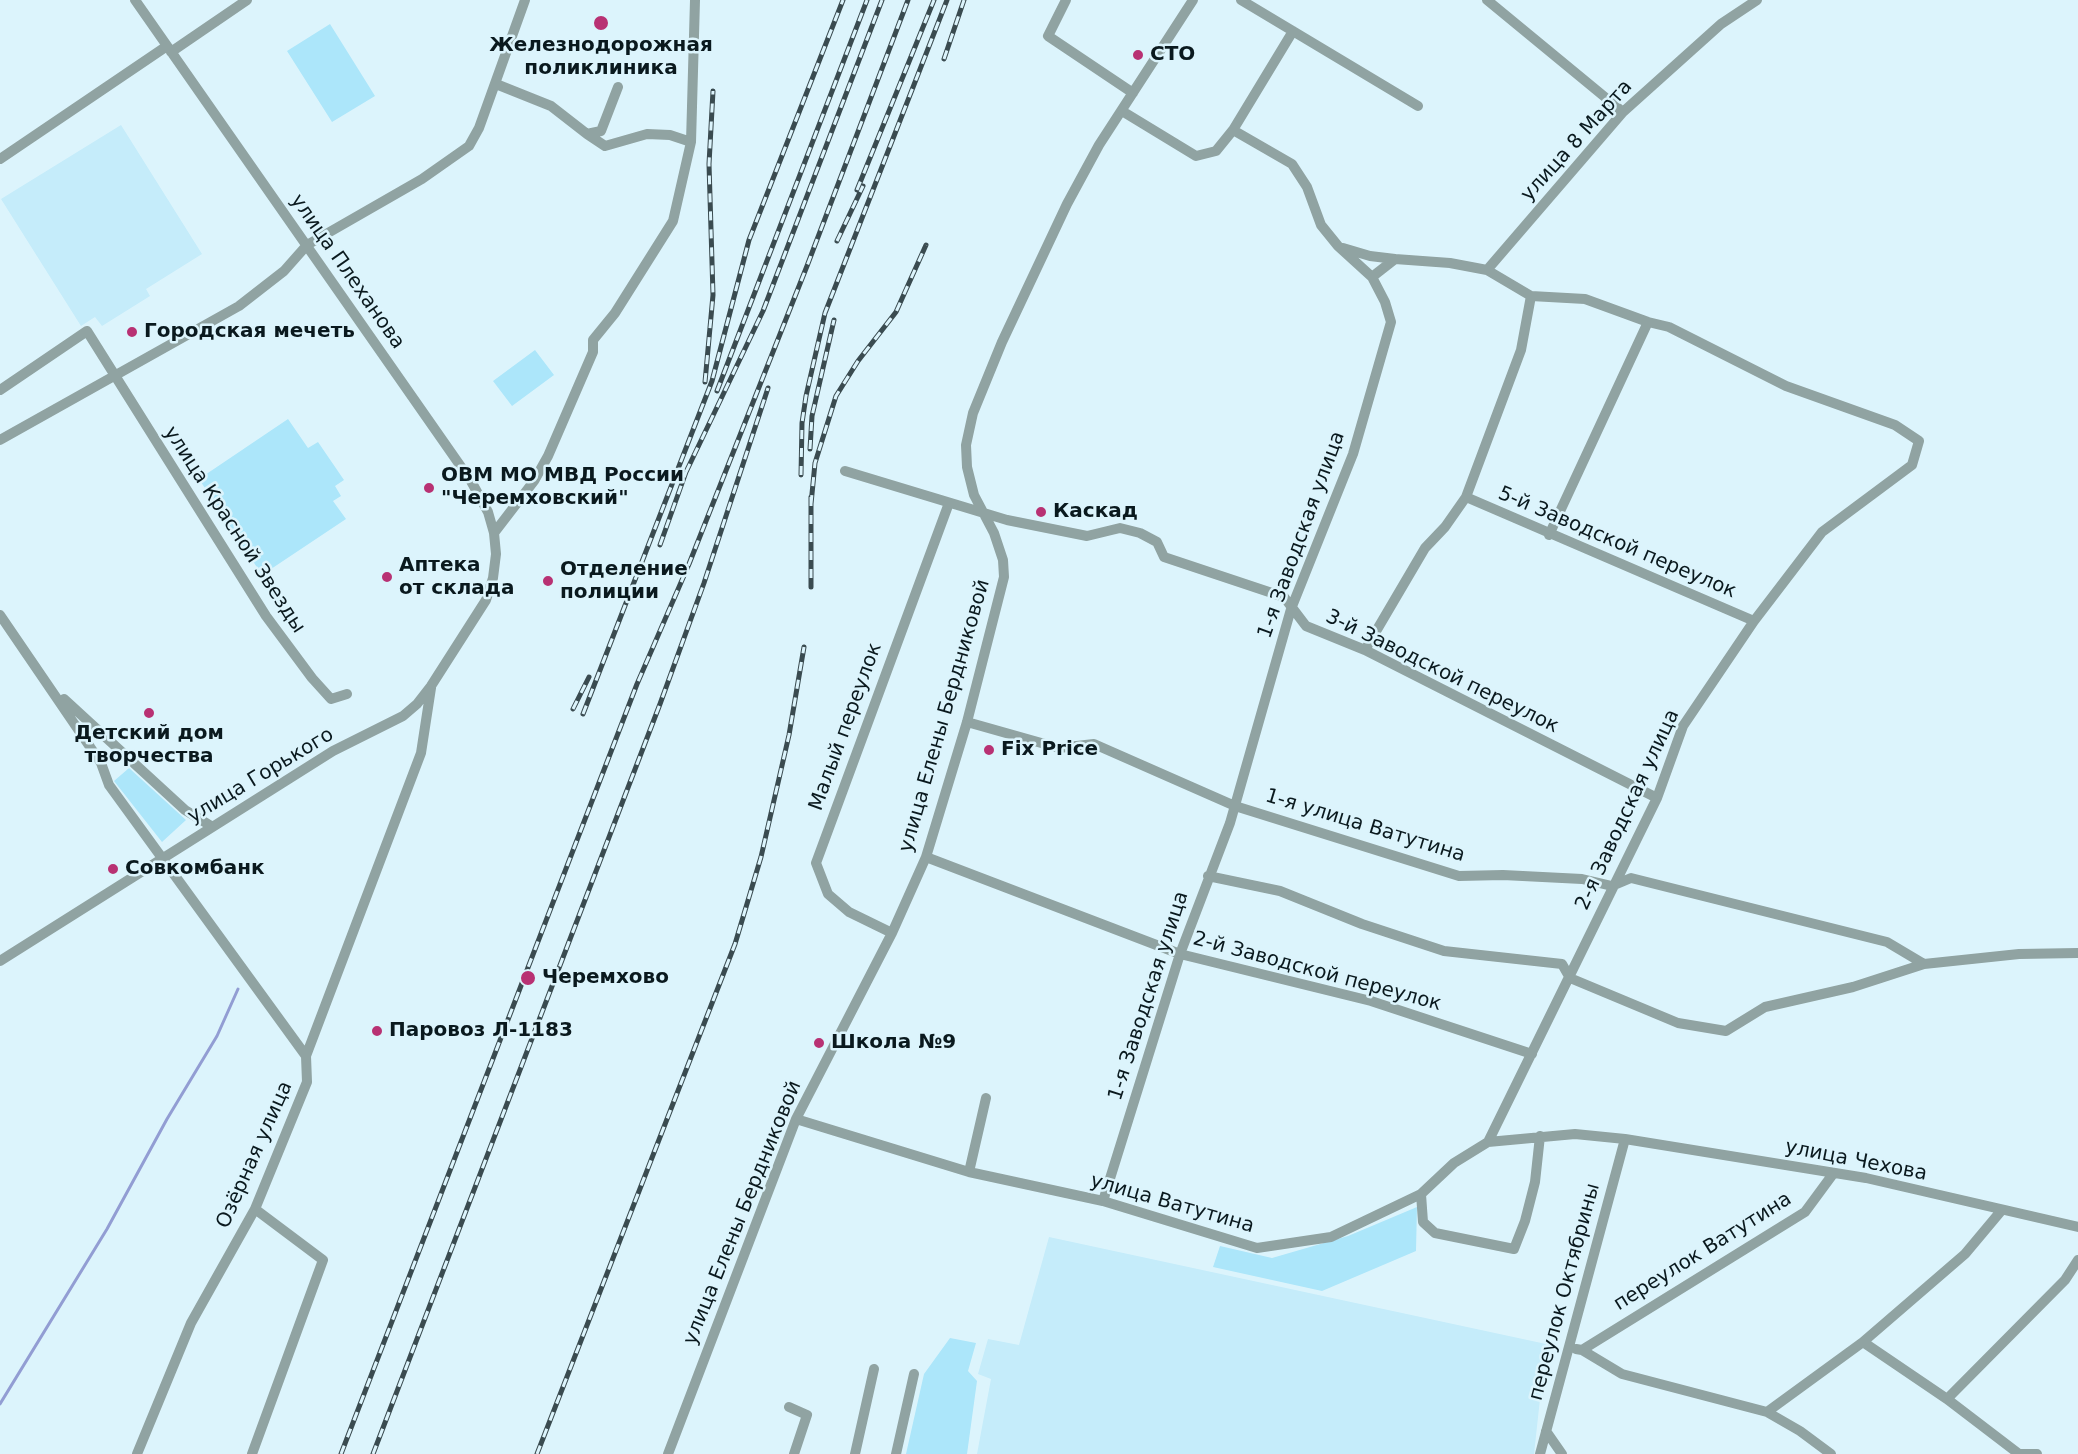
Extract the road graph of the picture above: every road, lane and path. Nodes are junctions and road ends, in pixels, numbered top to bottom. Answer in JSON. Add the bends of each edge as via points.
{"nodes":[{"id":1,"x":135,"y":0,"type":"edge"},
{"id":2,"x":247,"y":0,"type":"edge"},
{"id":3,"x":525,"y":0,"type":"edge"},
{"id":4,"x":695,"y":0,"type":"edge"},
{"id":5,"x":1066,"y":0,"type":"edge"},
{"id":6,"x":1193,"y":0,"type":"edge"},
{"id":7,"x":1240,"y":0,"type":"edge"},
{"id":8,"x":1487,"y":0,"type":"edge"},
{"id":9,"x":1757,"y":0,"type":"edge"},
{"id":10,"x":1293,"y":31,"type":"junction"},
{"id":11,"x":169,"y":49,"type":"junction"},
{"id":12,"x":496,"y":84,"type":"junction"},
{"id":13,"x":618,"y":87,"type":"dead end"},
{"id":14,"x":1133,"y":93,"type":"junction"},
{"id":15,"x":1418,"y":106,"type":"dead end"},
{"id":16,"x":1122,"y":111,"type":"junction"},
{"id":17,"x":1623,"y":112,"type":"junction"},
{"id":18,"x":1233,"y":130,"type":"junction"},
{"id":19,"x":587,"y":134,"type":"junction"},
{"id":20,"x":691,"y":142,"type":"junction"},
{"id":21,"x":0,"y":159,"type":"edge"},
{"id":22,"x":307,"y":245,"type":"junction"},
{"id":23,"x":1338,"y":246,"type":"junction"},
{"id":24,"x":1395,"y":260,"type":"junction"},
{"id":25,"x":1486,"y":270,"type":"junction"},
{"id":26,"x":1372,"y":277,"type":"junction"},
{"id":27,"x":1531,"y":296,"type":"junction"},
{"id":28,"x":1648,"y":322,"type":"junction"},
{"id":29,"x":114,"y":375,"type":"junction"},
{"id":30,"x":0,"y":390,"type":"edge"},
{"id":31,"x":0,"y":440,"type":"edge"},
{"id":32,"x":845,"y":471,"type":"dead end"},
{"id":33,"x":1466,"y":497,"type":"junction"},
{"id":34,"x":949,"y":503,"type":"junction"},
{"id":35,"x":984,"y":514,"type":"junction"},
{"id":36,"x":494,"y":533,"type":"junction"},
{"id":37,"x":1549,"y":535,"type":"junction"},
{"id":38,"x":493,"y":578,"type":"joint"},
{"id":39,"x":1291,"y":609,"type":"junction"},
{"id":40,"x":0,"y":615,"type":"edge"},
{"id":41,"x":1754,"y":621,"type":"junction"},
{"id":42,"x":1365,"y":650,"type":"junction"},
{"id":43,"x":49,"y":684,"type":"junction"},
{"id":44,"x":431,"y":686,"type":"junction"},
{"id":45,"x":347,"y":694,"type":"dead end"},
{"id":46,"x":967,"y":722,"type":"junction"},
{"id":47,"x":1657,"y":798,"type":"junction"},
{"id":48,"x":1236,"y":806,"type":"junction"},
{"id":49,"x":211,"y":826,"type":"junction"},
{"id":50,"x":926,"y":857,"type":"junction"},
{"id":51,"x":163,"y":858,"type":"junction"},
{"id":52,"x":1208,"y":876,"type":"junction"},
{"id":53,"x":1612,"y":886,"type":"junction"},
{"id":54,"x":892,"y":933,"type":"junction"},
{"id":55,"x":2078,"y":953,"type":"edge"},
{"id":56,"x":1180,"y":954,"type":"junction"},
{"id":57,"x":0,"y":962,"type":"edge"},
{"id":58,"x":1924,"y":964,"type":"junction"},
{"id":59,"x":1570,"y":978,"type":"junction"},
{"id":60,"x":1532,"y":1054,"type":"junction"},
{"id":61,"x":306,"y":1056,"type":"junction"},
{"id":62,"x":986,"y":1098,"type":"dead end"},
{"id":63,"x":796,"y":1119,"type":"junction"},
{"id":64,"x":1540,"y":1136,"type":"junction"},
{"id":65,"x":1625,"y":1139,"type":"junction"},
{"id":66,"x":1488,"y":1142,"type":"junction"},
{"id":67,"x":969,"y":1173,"type":"junction"},
{"id":68,"x":1833,"y":1174,"type":"junction"},
{"id":69,"x":1421,"y":1194,"type":"junction"},
{"id":70,"x":1103,"y":1201,"type":"junction"},
{"id":71,"x":255,"y":1209,"type":"junction"},
{"id":72,"x":2001,"y":1211,"type":"junction"},
{"id":73,"x":2078,"y":1227,"type":"edge"},
{"id":74,"x":2078,"y":1260,"type":"edge"},
{"id":75,"x":1863,"y":1342,"type":"junction"},
{"id":76,"x":1570,"y":1349,"type":"junction"},
{"id":77,"x":1582,"y":1350,"type":"junction"},
{"id":78,"x":874,"y":1370,"type":"dead end"},
{"id":79,"x":914,"y":1374,"type":"dead end"},
{"id":80,"x":1947,"y":1399,"type":"junction"},
{"id":81,"x":789,"y":1407,"type":"dead end"},
{"id":82,"x":1767,"y":1412,"type":"junction"},
{"id":83,"x":1546,"y":1431,"type":"junction"},
{"id":84,"x":137,"y":1454,"type":"edge"},
{"id":85,"x":252,"y":1454,"type":"edge"},
{"id":86,"x":668,"y":1454,"type":"edge"},
{"id":87,"x":794,"y":1454,"type":"edge"},
{"id":88,"x":855,"y":1454,"type":"edge"},
{"id":89,"x":896,"y":1454,"type":"edge"},
{"id":90,"x":1540,"y":1454,"type":"edge"},
{"id":91,"x":1562,"y":1454,"type":"edge"},
{"id":92,"x":1831,"y":1454,"type":"edge"},
{"id":93,"x":2019,"y":1454,"type":"edge"},
{"id":94,"x":2037,"y":1454,"type":"edge"}],
"edges":[{"from":1,"to":11,"type":"street","name":"улица Плеханова"},
{"from":2,"to":11,"type":"street"},
{"from":3,"to":12,"type":"street"},
{"from":4,"to":20,"type":"street"},
{"from":5,"to":14,"type":"street","via":[[1048,36]]},
{"from":6,"to":14,"type":"street","name":"улица Елены Бердниковой"},
{"from":7,"to":10,"type":"street"},
{"from":8,"to":17,"type":"street"},
{"from":9,"to":17,"type":"street","name":"улица 8 Марта","via":[[1721,24]]},
{"from":10,"to":15,"type":"street"},
{"from":10,"to":18,"type":"street"},
{"from":11,"to":21,"type":"street"},
{"from":11,"to":22,"type":"street","name":"улица Плеханова"},
{"from":12,"to":19,"type":"street","via":[[551,106]]},
{"from":12,"to":22,"type":"street","via":[[469,146]]},
{"from":13,"to":19,"type":"street","via":[[601,131]]},
{"from":14,"to":16,"type":"street","name":"улица Елены Бердниковой"},
{"from":16,"to":18,"type":"street","via":[[1196,156],[1216,151]]},
{"from":16,"to":35,"type":"street","name":"улица Елены Бердниковой","via":[[1067,204],[973,413],[966,445],[967,467]]},
{"from":17,"to":25,"type":"street","name":"улица 8 Марта"},
{"from":18,"to":23,"type":"street","name":"1-я Заводская улица","via":[[1292,164],[1307,187],[1321,225]]},
{"from":19,"to":20,"type":"street","via":[[605,146],[647,134],[670,135]]},
{"from":20,"to":36,"type":"street","via":[[673,221],[615,313],[593,340],[593,352],[548,456]]},
{"from":22,"to":29,"type":"street","via":[[284,271],[239,306]]},
{"from":22,"to":36,"type":"street","name":"улица Плеханова","via":[[471,481],[488,512]]},
{"from":23,"to":24,"type":"street"},
{"from":23,"to":26,"type":"street","name":"1-я Заводская улица"},
{"from":24,"to":25,"type":"street","via":[[1450,262]]},
{"from":24,"to":26,"type":"street"},
{"from":25,"to":27,"type":"street"},
{"from":26,"to":39,"type":"street","name":"1-я Заводская улица","via":[[1391,322],[1353,454]]},
{"from":27,"to":28,"type":"street","via":[[1585,299]]},
{"from":27,"to":33,"type":"street","via":[[1521,350]]},
{"from":28,"to":37,"type":"street"},
{"from":28,"to":41,"type":"street","name":"2-я Заводская улица","via":[[1669,327],[1786,386],[1895,425],[1919,441],[1912,465],[1822,532]]},
{"from":29,"to":30,"type":"street","name":"улица Красной Звезды","via":[[87,331]]},
{"from":29,"to":31,"type":"street"},
{"from":29,"to":45,"type":"street","name":"улица Красной Звезды","via":[[266,616],[331,699]]},
{"from":32,"to":34,"type":"street","name":"3-й Заводской переулок"},
{"from":33,"to":37,"type":"street","name":"5-й Заводской переулок"},
{"from":33,"to":42,"type":"street","via":[[1425,548]]},
{"from":34,"to":35,"type":"street","name":"3-й Заводской переулок"},
{"from":34,"to":54,"type":"street","name":"Малый переулок","via":[[816,863],[828,894],[849,912]]},
{"from":35,"to":39,"type":"street","name":"3-й Заводской переулок","via":[[1087,536],[1120,528],[1140,533],[1157,542],[1164,557],[1284,597]]},
{"from":35,"to":46,"type":"street","name":"улица Елены Бердниковой","via":[[1003,560],[1004,577]]},
{"from":36,"to":38,"type":"street","name":"улица Плеханова"},
{"from":37,"to":41,"type":"street","name":"5-й Заводской переулок"},
{"from":38,"to":44,"type":"street","name":"улица Горького","via":[[486,600]]},
{"from":39,"to":42,"type":"street","name":"3-й Заводской переулок","via":[[1306,626]]},
{"from":39,"to":48,"type":"street","name":"1-я Заводская улица"},
{"from":40,"to":43,"type":"street"},
{"from":41,"to":47,"type":"street","name":"2-я Заводская улица","via":[[1683,726]]},
{"from":42,"to":47,"type":"street","name":"3-й Заводской переулок"},
{"from":43,"to":49,"type":"street","via":[[185,810]]},
{"from":43,"to":51,"type":"street","via":[[101,763],[109,785]]},
{"from":44,"to":49,"type":"street","name":"улица Горького","via":[[403,716],[333,751]]},
{"from":44,"to":61,"type":"street","name":"Озёрная улица","via":[[421,753]]},
{"from":46,"to":48,"type":"street","name":"1-я улица Ватутина","via":[[1059,748],[1094,744]]},
{"from":46,"to":50,"type":"street","name":"улица Елены Бердниковой"},
{"from":47,"to":53,"type":"street","name":"2-я Заводская улица"},
{"from":48,"to":52,"type":"street","name":"1-я Заводская улица"},
{"from":48,"to":53,"type":"street","name":"1-я улица Ватутина","via":[[1459,876],[1582,879]]},
{"from":49,"to":51,"type":"street","name":"улица Горького"},
{"from":50,"to":54,"type":"street","name":"улица Елены Бердниковой"},
{"from":50,"to":56,"type":"street","name":"2-й Заводской переулок"},
{"from":51,"to":57,"type":"street","name":"улица Горького"},
{"from":51,"to":61,"type":"street"},
{"from":52,"to":56,"type":"street","name":"1-я Заводская улица"},
{"from":52,"to":59,"type":"street","via":[[1280,891],[1444,951],[1562,964]]},
{"from":53,"to":58,"type":"street","name":"1-я улица Ватутина","via":[[1632,878],[1887,942]]},
{"from":53,"to":59,"type":"street","name":"2-я Заводская улица"},
{"from":54,"to":63,"type":"street","name":"улица Елены Бердниковой"},
{"from":55,"to":58,"type":"street","via":[[2019,954]]},
{"from":56,"to":60,"type":"street","name":"2-й Заводской переулок","via":[[1371,1001]]},
{"from":56,"to":70,"type":"street","name":"1-я Заводская улица"},
{"from":58,"to":59,"type":"street","via":[[1853,987],[1765,1007],[1726,1031],[1678,1023]]},
{"from":59,"to":60,"type":"street","name":"2-я Заводская улица"},
{"from":60,"to":66,"type":"street","name":"2-я Заводская улица"},
{"from":61,"to":71,"type":"street","name":"Озёрная улица","via":[[307,1082]]},
{"from":62,"to":67,"type":"street"},
{"from":63,"to":67,"type":"street","name":"улица Ватутина"},
{"from":63,"to":86,"type":"street","name":"улица Елены Бердниковой"},
{"from":64,"to":65,"type":"street","name":"улица Ватутина","via":[[1575,1134]]},
{"from":64,"to":66,"type":"street","name":"улица Ватутина"},
{"from":64,"to":69,"type":"street","via":[[1534,1182],[1514,1249],[1435,1233],[1422,1222]]},
{"from":65,"to":68,"type":"street","name":"улица Чехова"},
{"from":65,"to":76,"type":"street","name":"переулок Октябрины"},
{"from":66,"to":69,"type":"street","name":"улица Ватутина","via":[[1454,1162]]},
{"from":67,"to":70,"type":"street","name":"улица Ватутина"},
{"from":68,"to":72,"type":"street","name":"улица Чехова","via":[[1866,1178]]},
{"from":68,"to":77,"type":"street","name":"переулок Ватутина","via":[[1805,1212]]},
{"from":69,"to":70,"type":"street","name":"улица Ватутина","via":[[1330,1237],[1257,1248]]},
{"from":71,"to":84,"type":"street","name":"Озёрная улица","via":[[191,1323]]},
{"from":71,"to":85,"type":"street","via":[[323,1260]]},
{"from":72,"to":73,"type":"street","name":"улица Чехова"},
{"from":72,"to":75,"type":"street","via":[[1965,1254]]},
{"from":74,"to":80,"type":"street","via":[[2065,1280]]},
{"from":75,"to":80,"type":"street"},
{"from":75,"to":82,"type":"street"},
{"from":76,"to":77,"type":"street"},
{"from":76,"to":83,"type":"street","name":"переулок Октябрины"},
{"from":77,"to":82,"type":"street","via":[[1622,1374]]},
{"from":78,"to":88,"type":"street"},
{"from":79,"to":89,"type":"street"},
{"from":80,"to":93,"type":"street"},
{"from":81,"to":87,"type":"street","via":[[807,1415]]},
{"from":82,"to":92,"type":"street"},
{"from":83,"to":90,"type":"street","name":"переулок Октябрины"},
{"from":83,"to":91,"type":"street"},
{"from":93,"to":94,"type":"street"}]}
